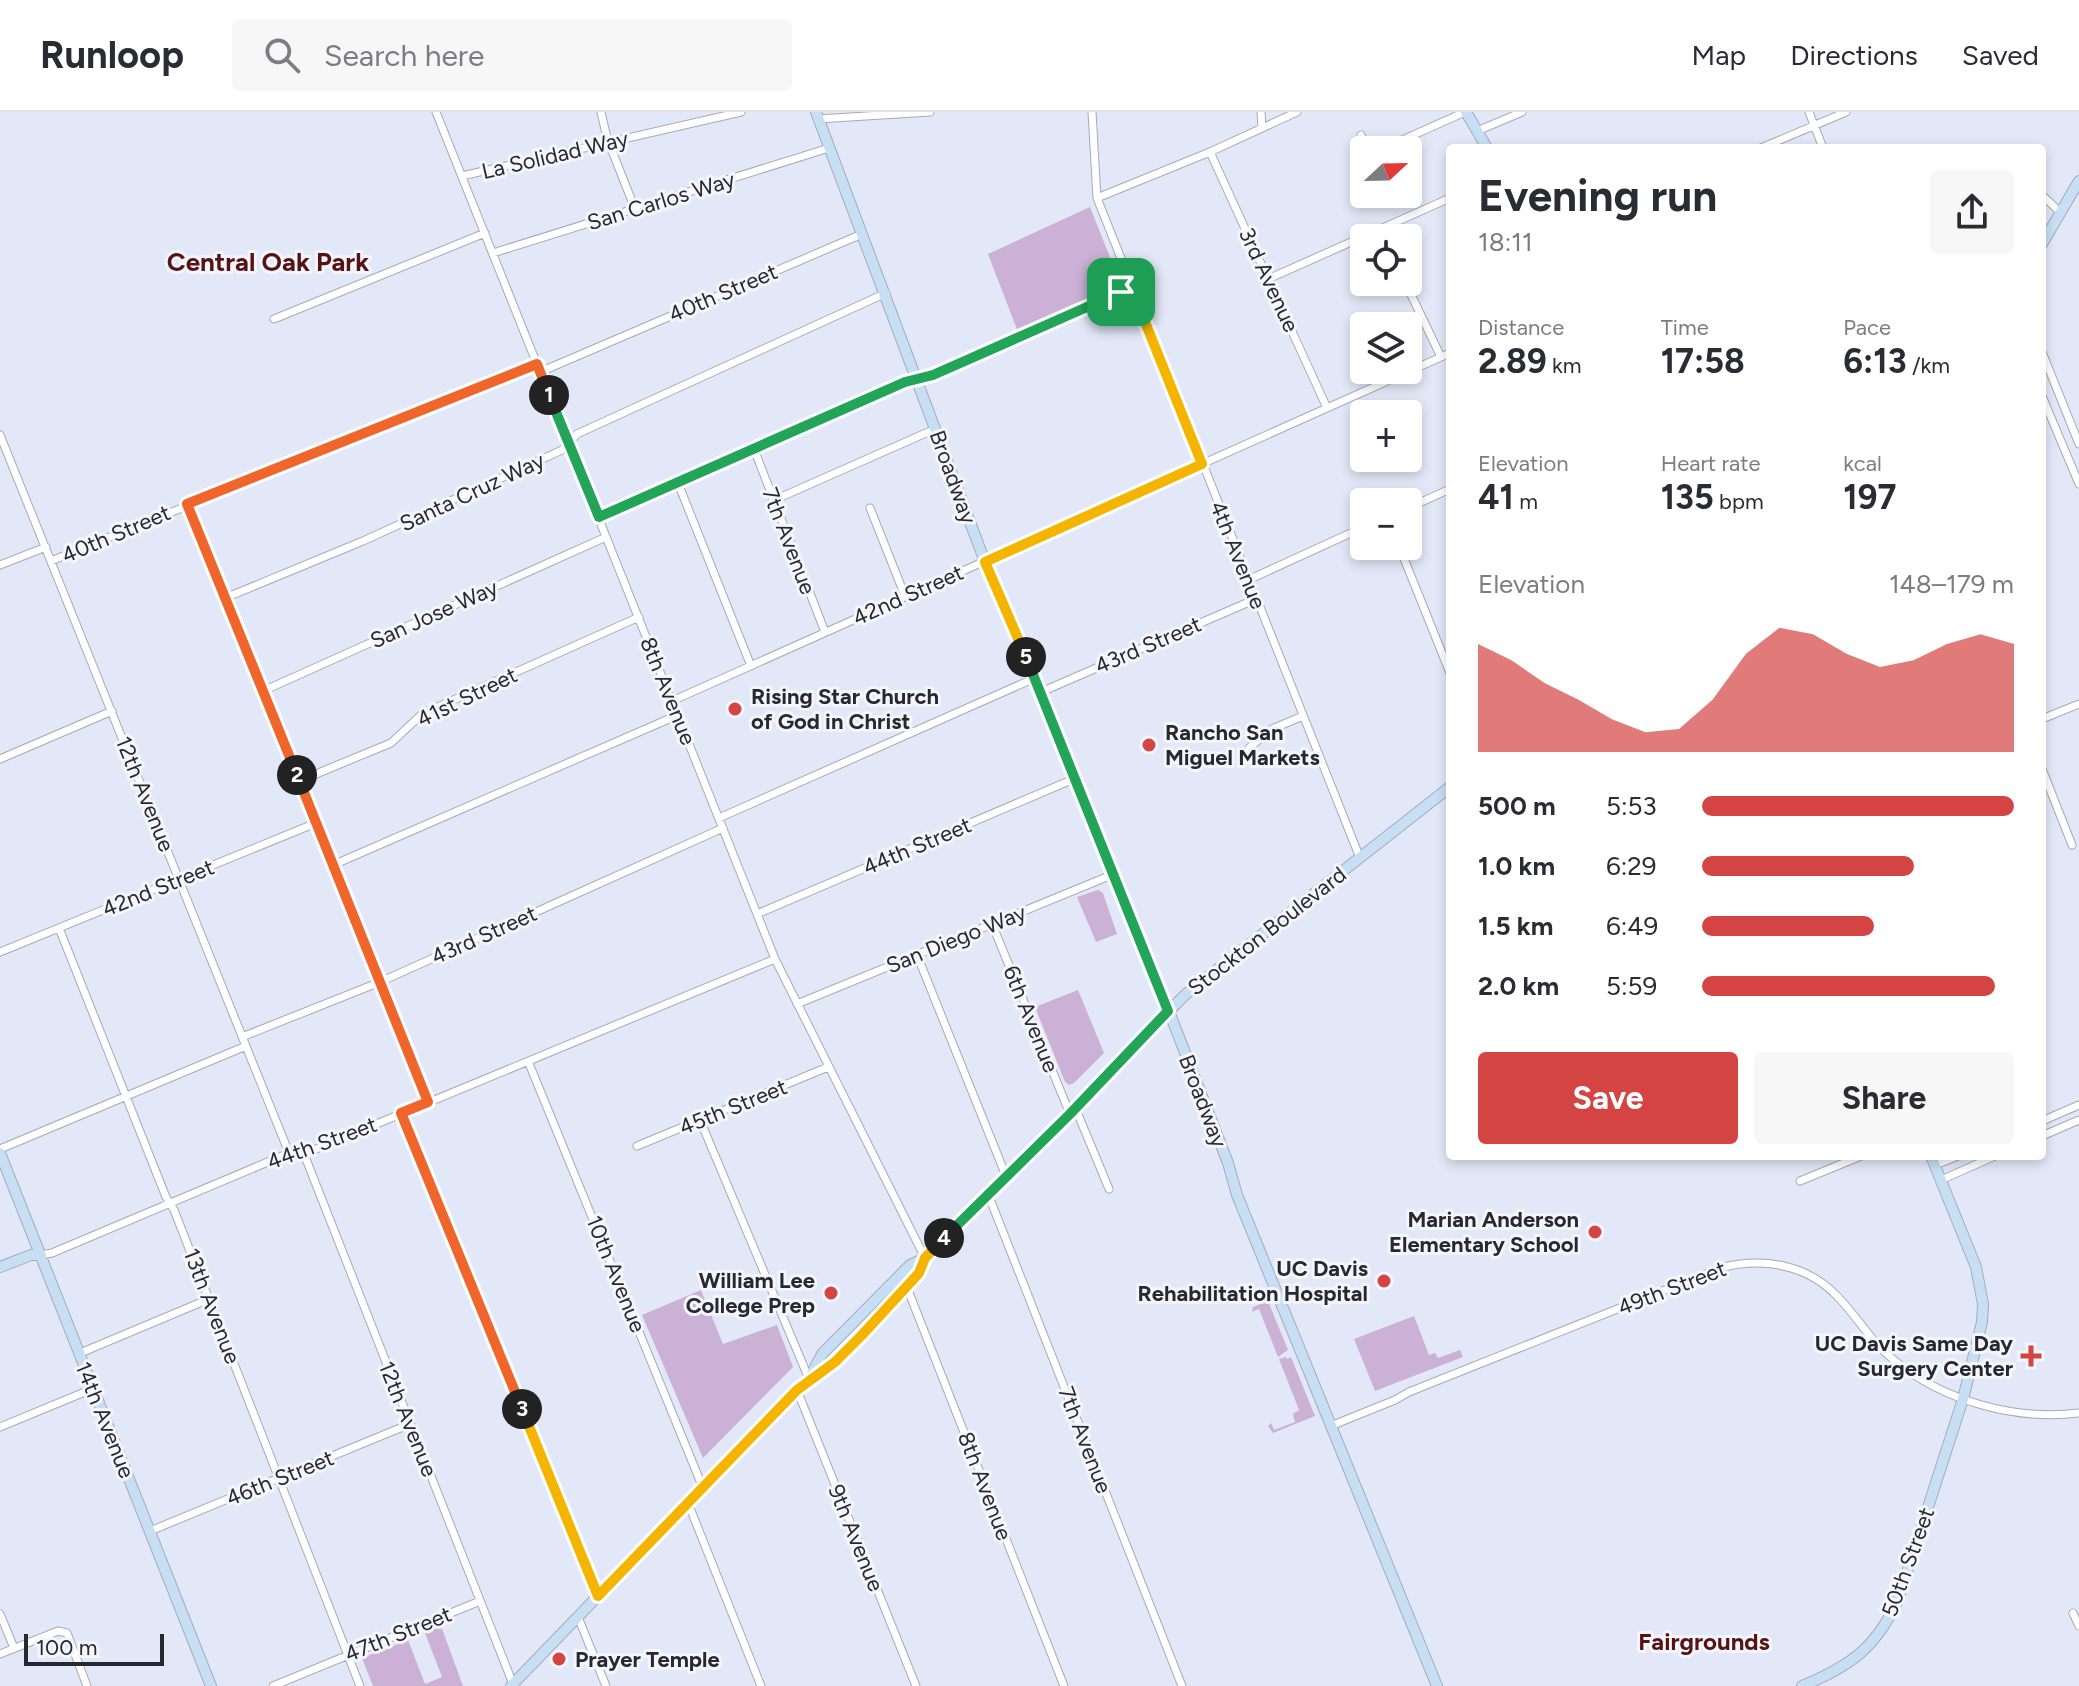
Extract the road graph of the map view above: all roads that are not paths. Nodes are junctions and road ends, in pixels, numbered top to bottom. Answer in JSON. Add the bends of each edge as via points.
{"nodes":[{"id":1,"x":436,"y":112,"type":"edge"},
{"id":2,"x":601,"y":112,"type":"edge"},
{"id":3,"x":741,"y":112,"type":"edge"},
{"id":4,"x":930,"y":112,"type":"edge"},
{"id":5,"x":1092,"y":112,"type":"edge"},
{"id":6,"x":1261,"y":112,"type":"edge"},
{"id":7,"x":1297,"y":112,"type":"edge"},
{"id":8,"x":1466,"y":112,"type":"edge"},
{"id":9,"x":1522,"y":112,"type":"edge"},
{"id":10,"x":1809,"y":112,"type":"edge"},
{"id":11,"x":1846,"y":112,"type":"edge"},
{"id":12,"x":817,"y":115,"type":"edge"},
{"id":13,"x":1814,"y":126,"type":"junction"},
{"id":14,"x":1262,"y":128,"type":"junction"},
{"id":15,"x":1477,"y":131,"type":"junction"},
{"id":16,"x":1412,"y":136,"type":"edge"},
{"id":17,"x":610,"y":143,"type":"junction"},
{"id":18,"x":1485,"y":144,"type":"edge"},
{"id":19,"x":1771,"y":144,"type":"edge"},
{"id":20,"x":1821,"y":144,"type":"edge"},
{"id":21,"x":829,"y":148,"type":"junction"},
{"id":22,"x":1210,"y":152,"type":"junction"},
{"id":23,"x":462,"y":176,"type":"junction"},
{"id":24,"x":2079,"y":181,"type":"edge"},
{"id":25,"x":1097,"y":198,"type":"junction"},
{"id":26,"x":2046,"y":199,"type":"edge"},
{"id":27,"x":1446,"y":200,"type":"edge"},
{"id":28,"x":635,"y":209,"type":"junction"},
{"id":29,"x":2060,"y":212,"type":"junction"},
{"id":30,"x":1400,"y":224,"type":"edge"},
{"id":31,"x":485,"y":233,"type":"junction"},
{"id":32,"x":862,"y":234,"type":"junction"},
{"id":33,"x":2046,"y":237,"type":"edge"},
{"id":34,"x":1350,"y":246,"type":"edge"},
{"id":35,"x":493,"y":253,"type":"junction"},
{"id":36,"x":1268,"y":279,"type":"junction"},
{"id":37,"x":1131,"y":287,"type":"junction"},
{"id":38,"x":886,"y":293,"type":"junction"},
{"id":39,"x":1412,"y":296,"type":"edge"},
{"id":40,"x":274,"y":319,"type":"dead end"},
{"id":41,"x":1446,"y":355,"type":"edge"},
{"id":42,"x":1441,"y":357,"type":"junction"},
{"id":43,"x":2046,"y":362,"type":"edge"},
{"id":44,"x":538,"y":368,"type":"junction"},
{"id":45,"x":917,"y":379,"type":"junction"},
{"id":46,"x":2046,"y":406,"type":"edge"},
{"id":47,"x":1327,"y":408,"type":"junction"},
{"id":48,"x":935,"y":429,"type":"junction"},
{"id":49,"x":0,"y":435,"type":"edge"},
{"id":50,"x":569,"y":442,"type":"junction"},
{"id":51,"x":2079,"y":444,"type":"edge"},
{"id":52,"x":754,"y":449,"type":"junction"},
{"id":53,"x":1202,"y":464,"type":"junction"},
{"id":54,"x":678,"y":483,"type":"junction"},
{"id":55,"x":2079,"y":484,"type":"edge"},
{"id":56,"x":1446,"y":491,"type":"edge"},
{"id":57,"x":772,"y":501,"type":"junction"},
{"id":58,"x":1422,"y":502,"type":"edge"},
{"id":59,"x":187,"y":504,"type":"junction"},
{"id":60,"x":870,"y":508,"type":"dead end"},
{"id":61,"x":599,"y":517,"type":"junction"},
{"id":62,"x":1350,"y":533,"type":"edge"},
{"id":63,"x":606,"y":537,"type":"junction"},
{"id":64,"x":46,"y":547,"type":"junction"},
{"id":65,"x":1405,"y":560,"type":"edge"},
{"id":66,"x":51,"y":561,"type":"junction"},
{"id":67,"x":985,"y":562,"type":"junction"},
{"id":68,"x":0,"y":565,"type":"edge"},
{"id":69,"x":1248,"y":580,"type":"junction"},
{"id":70,"x":905,"y":596,"type":"junction"},
{"id":71,"x":225,"y":598,"type":"junction"},
{"id":72,"x":1256,"y":599,"type":"junction"},
{"id":73,"x":639,"y":617,"type":"junction"},
{"id":74,"x":825,"y":632,"type":"junction"},
{"id":75,"x":1446,"y":663,"type":"edge"},
{"id":76,"x":751,"y":666,"type":"junction"},
{"id":77,"x":1035,"y":678,"type":"junction"},
{"id":78,"x":263,"y":691,"type":"junction"},
{"id":79,"x":1041,"y":692,"type":"junction"},
{"id":80,"x":672,"y":701,"type":"junction"},
{"id":81,"x":2079,"y":704,"type":"edge"},
{"id":82,"x":112,"y":711,"type":"junction"},
{"id":83,"x":678,"y":715,"type":"junction"},
{"id":84,"x":1303,"y":716,"type":"junction"},
{"id":85,"x":2046,"y":717,"type":"edge"},
{"id":86,"x":1249,"y":748,"type":"dead end"},
{"id":87,"x":0,"y":759,"type":"edge"},
{"id":88,"x":1076,"y":778,"type":"junction"},
{"id":89,"x":2046,"y":779,"type":"edge"},
{"id":90,"x":299,"y":781,"type":"junction"},
{"id":91,"x":1446,"y":790,"type":"edge"},
{"id":92,"x":719,"y":818,"type":"junction"},
{"id":93,"x":316,"y":823,"type":"junction"},
{"id":94,"x":723,"y":828,"type":"junction"},
{"id":95,"x":2072,"y":845,"type":"dead end"},
{"id":96,"x":1360,"y":858,"type":"junction"},
{"id":97,"x":333,"y":865,"type":"junction"},
{"id":98,"x":1114,"y":874,"type":"junction"},
{"id":99,"x":179,"y":879,"type":"junction"},
{"id":100,"x":757,"y":914,"type":"junction"},
{"id":101,"x":992,"y":924,"type":"junction"},
{"id":102,"x":59,"y":928,"type":"junction"},
{"id":103,"x":0,"y":952,"type":"edge"},
{"id":104,"x":917,"y":955,"type":"junction"},
{"id":105,"x":775,"y":959,"type":"junction"},
{"id":106,"x":380,"y":982,"type":"junction"},
{"id":107,"x":797,"y":1004,"type":"junction"},
{"id":108,"x":1168,"y":1011,"type":"junction"},
{"id":109,"x":242,"y":1037,"type":"junction"},
{"id":110,"x":246,"y":1046,"type":"junction"},
{"id":111,"x":528,"y":1061,"type":"junction"},
{"id":112,"x":828,"y":1067,"type":"junction"},
{"id":113,"x":126,"y":1096,"type":"junction"},
{"id":114,"x":428,"y":1102,"type":"junction"},
{"id":115,"x":2079,"y":1105,"type":"edge"},
{"id":116,"x":1072,"y":1110,"type":"junction"},
{"id":117,"x":401,"y":1113,"type":"junction"},
{"id":118,"x":2046,"y":1119,"type":"edge"},
{"id":119,"x":700,"y":1120,"type":"junction"},
{"id":120,"x":2079,"y":1120,"type":"edge"},
{"id":121,"x":2046,"y":1134,"type":"edge"},
{"id":122,"x":637,"y":1146,"type":"dead end"},
{"id":123,"x":0,"y":1151,"type":"edge"},
{"id":124,"x":289,"y":1153,"type":"junction"},
{"id":125,"x":304,"y":1154,"type":"junction"},
{"id":126,"x":1851,"y":1160,"type":"edge"},
{"id":127,"x":1986,"y":1160,"type":"edge"},
{"id":128,"x":1933,"y":1161,"type":"edge"},
{"id":129,"x":1006,"y":1176,"type":"junction"},
{"id":130,"x":1941,"y":1180,"type":"junction"},
{"id":131,"x":1800,"y":1181,"type":"dead end"},
{"id":132,"x":1109,"y":1189,"type":"dead end"},
{"id":133,"x":988,"y":1194,"type":"junction"},
{"id":134,"x":170,"y":1204,"type":"junction"},
{"id":135,"x":41,"y":1255,"type":"junction"},
{"id":136,"x":925,"y":1258,"type":"junction"},
{"id":137,"x":0,"y":1267,"type":"edge"},
{"id":138,"x":906,"y":1285,"type":"junction"},
{"id":139,"x":209,"y":1299,"type":"junction"},
{"id":140,"x":78,"y":1354,"type":"junction"},
{"id":141,"x":809,"y":1379,"type":"junction"},
{"id":142,"x":92,"y":1389,"type":"junction"},
{"id":143,"x":797,"y":1390,"type":"junction"},
{"id":144,"x":1963,"y":1399,"type":"junction"},
{"id":145,"x":2079,"y":1413,"type":"edge"},
{"id":146,"x":410,"y":1424,"type":"junction"},
{"id":147,"x":1333,"y":1425,"type":"junction"},
{"id":148,"x":0,"y":1427,"type":"edge"},
{"id":149,"x":279,"y":1478,"type":"junction"},
{"id":150,"x":703,"y":1488,"type":"junction"},
{"id":151,"x":688,"y":1503,"type":"junction"},
{"id":152,"x":150,"y":1531,"type":"junction"},
{"id":153,"x":598,"y":1596,"type":"junction"},
{"id":154,"x":480,"y":1601,"type":"junction"},
{"id":155,"x":2073,"y":1613,"type":"dead end"},
{"id":156,"x":0,"y":1614,"type":"edge"},
{"id":157,"x":578,"y":1617,"type":"junction"},
{"id":158,"x":2079,"y":1626,"type":"edge"},
{"id":159,"x":14,"y":1648,"type":"junction"},
{"id":160,"x":0,"y":1654,"type":"edge"},
{"id":161,"x":348,"y":1655,"type":"junction"},
{"id":162,"x":512,"y":1685,"type":"edge"},
{"id":163,"x":87,"y":1686,"type":"edge"},
{"id":164,"x":211,"y":1686,"type":"edge"},
{"id":165,"x":273,"y":1686,"type":"edge"},
{"id":166,"x":360,"y":1686,"type":"edge"},
{"id":167,"x":606,"y":1686,"type":"edge"},
{"id":168,"x":761,"y":1686,"type":"edge"},
{"id":169,"x":916,"y":1686,"type":"edge"},
{"id":170,"x":1064,"y":1686,"type":"edge"},
{"id":171,"x":1182,"y":1686,"type":"edge"},
{"id":172,"x":1437,"y":1686,"type":"edge"},
{"id":173,"x":1802,"y":1686,"type":"edge"}],
"edges":[{"from":1,"to":23,"type":"street","name":"8th Avenue"},
{"from":2,"to":17,"type":"street"},
{"from":3,"to":17,"type":"street","name":"La Solidad Way"},
{"from":4,"to":12,"type":"street"},
{"from":5,"to":25,"type":"street","name":"4th Avenue"},
{"from":6,"to":14,"type":"street"},
{"from":7,"to":14,"type":"street"},
{"from":8,"to":15,"type":"main road"},
{"from":8,"to":16,"type":"street"},
{"from":9,"to":15,"type":"street"},
{"from":10,"to":13,"type":"street"},
{"from":11,"to":13,"type":"street"},
{"from":12,"to":21,"type":"main road","name":"Broadway"},
{"from":13,"to":19,"type":"street"},
{"from":13,"to":20,"type":"street"},
{"from":14,"to":22,"type":"street"},
{"from":15,"to":18,"type":"main road"},
{"from":17,"to":23,"type":"street","name":"La Solidad Way"},
{"from":17,"to":28,"type":"street"},
{"from":21,"to":28,"type":"street","name":"San Carlos Way"},
{"from":21,"to":32,"type":"main road","name":"Broadway"},
{"from":22,"to":25,"type":"street"},
{"from":22,"to":36,"type":"street","name":"3rd Avenue"},
{"from":23,"to":31,"type":"street","name":"8th Avenue"},
{"from":24,"to":29,"type":"main road"},
{"from":25,"to":37,"type":"street","name":"4th Avenue"},
{"from":26,"to":29,"type":"street"},
{"from":27,"to":30,"type":"street"},
{"from":28,"to":35,"type":"street","name":"San Carlos Way"},
{"from":29,"to":33,"type":"main road"},
{"from":31,"to":35,"type":"street","name":"8th Avenue"},
{"from":31,"to":40,"type":"street"},
{"from":32,"to":38,"type":"main road","name":"Broadway"},
{"from":32,"to":44,"type":"street","name":"40th Street"},
{"from":34,"to":36,"type":"street"},
{"from":35,"to":44,"type":"street","name":"8th Avenue"},
{"from":36,"to":47,"type":"street","name":"3rd Avenue"},
{"from":37,"to":45,"type":"street"},
{"from":37,"to":53,"type":"street","name":"4th Avenue"},
{"from":38,"to":45,"type":"main road","name":"Broadway"},
{"from":38,"to":50,"type":"street","name":"Santa Cruz Way"},
{"from":39,"to":42,"type":"street"},
{"from":41,"to":42,"type":"street","name":"42nd Street"},
{"from":42,"to":47,"type":"street","name":"42nd Street"},
{"from":43,"to":51,"type":"street"},
{"from":44,"to":50,"type":"street","name":"8th Avenue"},
{"from":44,"to":59,"type":"street","name":"40th Street"},
{"from":45,"to":48,"type":"main road","name":"Broadway"},
{"from":45,"to":52,"type":"street"},
{"from":46,"to":55,"type":"street"},
{"from":47,"to":53,"type":"street","name":"42nd Street"},
{"from":48,"to":57,"type":"street"},
{"from":48,"to":67,"type":"main road","name":"Broadway"},
{"from":49,"to":64,"type":"street","name":"12th Avenue"},
{"from":50,"to":61,"type":"street","name":"8th Avenue"},
{"from":50,"to":71,"type":"street","name":"Santa Cruz Way","via":[[562,450],[378,535]]},
{"from":52,"to":54,"type":"street"},
{"from":52,"to":57,"type":"street","name":"7th Avenue"},
{"from":53,"to":67,"type":"street","name":"42nd Street"},
{"from":53,"to":69,"type":"street","name":"4th Avenue"},
{"from":54,"to":61,"type":"street"},
{"from":54,"to":76,"type":"street"},
{"from":56,"to":58,"type":"street"},
{"from":57,"to":74,"type":"street","name":"7th Avenue"},
{"from":59,"to":66,"type":"street","name":"40th Street"},
{"from":59,"to":71,"type":"street"},
{"from":60,"to":70,"type":"street"},
{"from":61,"to":63,"type":"street","name":"8th Avenue"},
{"from":62,"to":69,"type":"street"},
{"from":63,"to":73,"type":"street","name":"8th Avenue"},
{"from":63,"to":78,"type":"street","name":"San Jose Way"},
{"from":64,"to":66,"type":"street","name":"12th Avenue"},
{"from":64,"to":68,"type":"street","name":"40th Street"},
{"from":65,"to":75,"type":"street"},
{"from":66,"to":82,"type":"street","name":"12th Avenue"},
{"from":67,"to":70,"type":"street","name":"42nd Street"},
{"from":67,"to":77,"type":"main road","name":"Broadway"},
{"from":69,"to":72,"type":"street","name":"4th Avenue"},
{"from":70,"to":74,"type":"street","name":"42nd Street"},
{"from":71,"to":78,"type":"street"},
{"from":72,"to":79,"type":"street","name":"43rd Street"},
{"from":72,"to":84,"type":"street","name":"4th Avenue"},
{"from":73,"to":80,"type":"street","name":"8th Avenue"},
{"from":73,"to":90,"type":"street","name":"41st Street","via":[[422,714],[391,743]]},
{"from":74,"to":76,"type":"street","name":"42nd Street"},
{"from":76,"to":80,"type":"street","name":"42nd Street"},
{"from":77,"to":79,"type":"main road","name":"Broadway"},
{"from":77,"to":92,"type":"street"},
{"from":78,"to":90,"type":"street"},
{"from":79,"to":88,"type":"main road","name":"Broadway"},
{"from":80,"to":83,"type":"street","name":"8th Avenue"},
{"from":81,"to":85,"type":"street"},
{"from":82,"to":87,"type":"street"},
{"from":82,"to":99,"type":"street","name":"12th Avenue"},
{"from":83,"to":92,"type":"street","name":"8th Avenue"},
{"from":83,"to":97,"type":"street"},
{"from":84,"to":86,"type":"street","via":[[1272,729]]},
{"from":84,"to":96,"type":"street","name":"4th Avenue"},
{"from":88,"to":98,"type":"main road","name":"Broadway"},
{"from":88,"to":100,"type":"street","name":"44th Street"},
{"from":89,"to":95,"type":"street"},
{"from":90,"to":93,"type":"street"},
{"from":91,"to":96,"type":"main road","name":"Stockton Boulevard"},
{"from":92,"to":94,"type":"street","name":"8th Avenue"},
{"from":93,"to":97,"type":"street"},
{"from":93,"to":99,"type":"street","name":"42nd Street"},
{"from":94,"to":100,"type":"street","name":"8th Avenue"},
{"from":94,"to":106,"type":"street","name":"43rd Street"},
{"from":96,"to":108,"type":"main road","name":"Stockton Boulevard"},
{"from":97,"to":106,"type":"street"},
{"from":98,"to":101,"type":"street","name":"San Diego Way"},
{"from":98,"to":108,"type":"main road","name":"Broadway"},
{"from":99,"to":102,"type":"street","name":"42nd Street"},
{"from":99,"to":109,"type":"street","name":"12th Avenue"},
{"from":100,"to":105,"type":"street","name":"8th Avenue"},
{"from":101,"to":104,"type":"street","name":"San Diego Way"},
{"from":101,"to":116,"type":"street","name":"6th Avenue"},
{"from":102,"to":103,"type":"street","name":"42nd Street"},
{"from":102,"to":113,"type":"street","name":"13th Avenue"},
{"from":104,"to":107,"type":"street","name":"San Diego Way"},
{"from":104,"to":129,"type":"street"},
{"from":105,"to":107,"type":"street","name":"8th Avenue"},
{"from":105,"to":111,"type":"street","name":"44th Street"},
{"from":106,"to":109,"type":"street","name":"43rd Street"},
{"from":106,"to":114,"type":"street"},
{"from":107,"to":112,"type":"street","name":"8th Avenue"},
{"from":108,"to":116,"type":"main road","name":"Stockton Boulevard"},
{"from":108,"to":147,"type":"main road","name":"Broadway","via":[[1237,1195]]},
{"from":109,"to":110,"type":"street","name":"12th Avenue"},
{"from":110,"to":113,"type":"street"},
{"from":110,"to":124,"type":"street","name":"12th Avenue"},
{"from":111,"to":114,"type":"street","name":"44th Street"},
{"from":111,"to":150,"type":"street","name":"10th Avenue"},
{"from":112,"to":119,"type":"street","name":"45th Street"},
{"from":112,"to":136,"type":"street","name":"8th Avenue"},
{"from":113,"to":123,"type":"street"},
{"from":113,"to":134,"type":"street","name":"13th Avenue"},
{"from":114,"to":117,"type":"street","name":"44th Street"},
{"from":115,"to":118,"type":"street"},
{"from":116,"to":129,"type":"main road","name":"Stockton Boulevard"},
{"from":116,"to":132,"type":"street","name":"6th Avenue"},
{"from":117,"to":125,"type":"street","name":"44th Street"},
{"from":117,"to":153,"type":"street"},
{"from":119,"to":122,"type":"street","name":"45th Street"},
{"from":119,"to":141,"type":"street"},
{"from":120,"to":121,"type":"street"},
{"from":123,"to":135,"type":"main road","name":"14th Avenue"},
{"from":124,"to":125,"type":"street","name":"44th Street"},
{"from":124,"to":134,"type":"street","name":"44th Street"},
{"from":125,"to":146,"type":"street","name":"12th Avenue"},
{"from":126,"to":131,"type":"street"},
{"from":127,"to":130,"type":"street"},
{"from":128,"to":130,"type":"main road","name":"50th Street"},
{"from":129,"to":133,"type":"main road","name":"Stockton Boulevard"},
{"from":130,"to":144,"type":"main road","name":"50th Street","via":[[1976,1267],[1983,1304]]},
{"from":133,"to":136,"type":"main road","name":"Stockton Boulevard"},
{"from":133,"to":171,"type":"street","name":"7th Avenue"},
{"from":134,"to":135,"type":"street","name":"44th Street"},
{"from":134,"to":139,"type":"street","name":"13th Avenue"},
{"from":135,"to":137,"type":"main road","name":"44th Street"},
{"from":135,"to":140,"type":"main road","name":"14th Avenue"},
{"from":136,"to":138,"type":"main road","name":"Stockton Boulevard"},
{"from":136,"to":141,"type":"main road","name":"Stockton Boulevard","via":[[910,1265],[822,1354]]},
{"from":138,"to":141,"type":"main road","name":"Stockton Boulevard","via":[[835,1362]]},
{"from":138,"to":170,"type":"street","name":"8th Avenue"},
{"from":139,"to":140,"type":"street"},
{"from":139,"to":149,"type":"street","name":"13th Avenue"},
{"from":140,"to":142,"type":"main road","name":"14th Avenue"},
{"from":141,"to":143,"type":"main road","name":"Stockton Boulevard"},
{"from":142,"to":148,"type":"street"},
{"from":142,"to":152,"type":"main road","name":"14th Avenue"},
{"from":143,"to":150,"type":"main road","name":"Stockton Boulevard"},
{"from":143,"to":169,"type":"street","name":"9th Avenue"},
{"from":144,"to":145,"type":"street","name":"49th Street","via":[[2027,1413]]},
{"from":144,"to":147,"type":"street","name":"49th Street","via":[[1894,1361],[1819,1281],[1786,1266],[1751,1262],[1720,1268]]},
{"from":144,"to":173,"type":"main road","name":"50th Street","via":[[1890,1618],[1859,1656]]},
{"from":146,"to":149,"type":"street","name":"46th Street"},
{"from":146,"to":154,"type":"street","name":"12th Avenue"},
{"from":147,"to":172,"type":"main road","name":"Broadway"},
{"from":149,"to":152,"type":"street","name":"46th Street"},
{"from":149,"to":161,"type":"street","name":"13th Avenue"},
{"from":150,"to":151,"type":"main road","name":"Stockton Boulevard"},
{"from":151,"to":153,"type":"main road","name":"Stockton Boulevard"},
{"from":151,"to":168,"type":"street"},
{"from":152,"to":164,"type":"main road","name":"14th Avenue"},
{"from":153,"to":157,"type":"main road","name":"Stockton Boulevard"},
{"from":154,"to":161,"type":"street","name":"47th Street"},
{"from":154,"to":162,"type":"street","name":"12th Avenue"},
{"from":155,"to":158,"type":"street"},
{"from":156,"to":159,"type":"street"},
{"from":157,"to":162,"type":"main road","name":"Stockton Boulevard"},
{"from":157,"to":167,"type":"street"},
{"from":159,"to":160,"type":"street"},
{"from":159,"to":163,"type":"street","via":[[58,1631],[67,1633]]},
{"from":161,"to":165,"type":"street","name":"47th Street"},
{"from":161,"to":166,"type":"street","name":"13th Avenue"}]}
